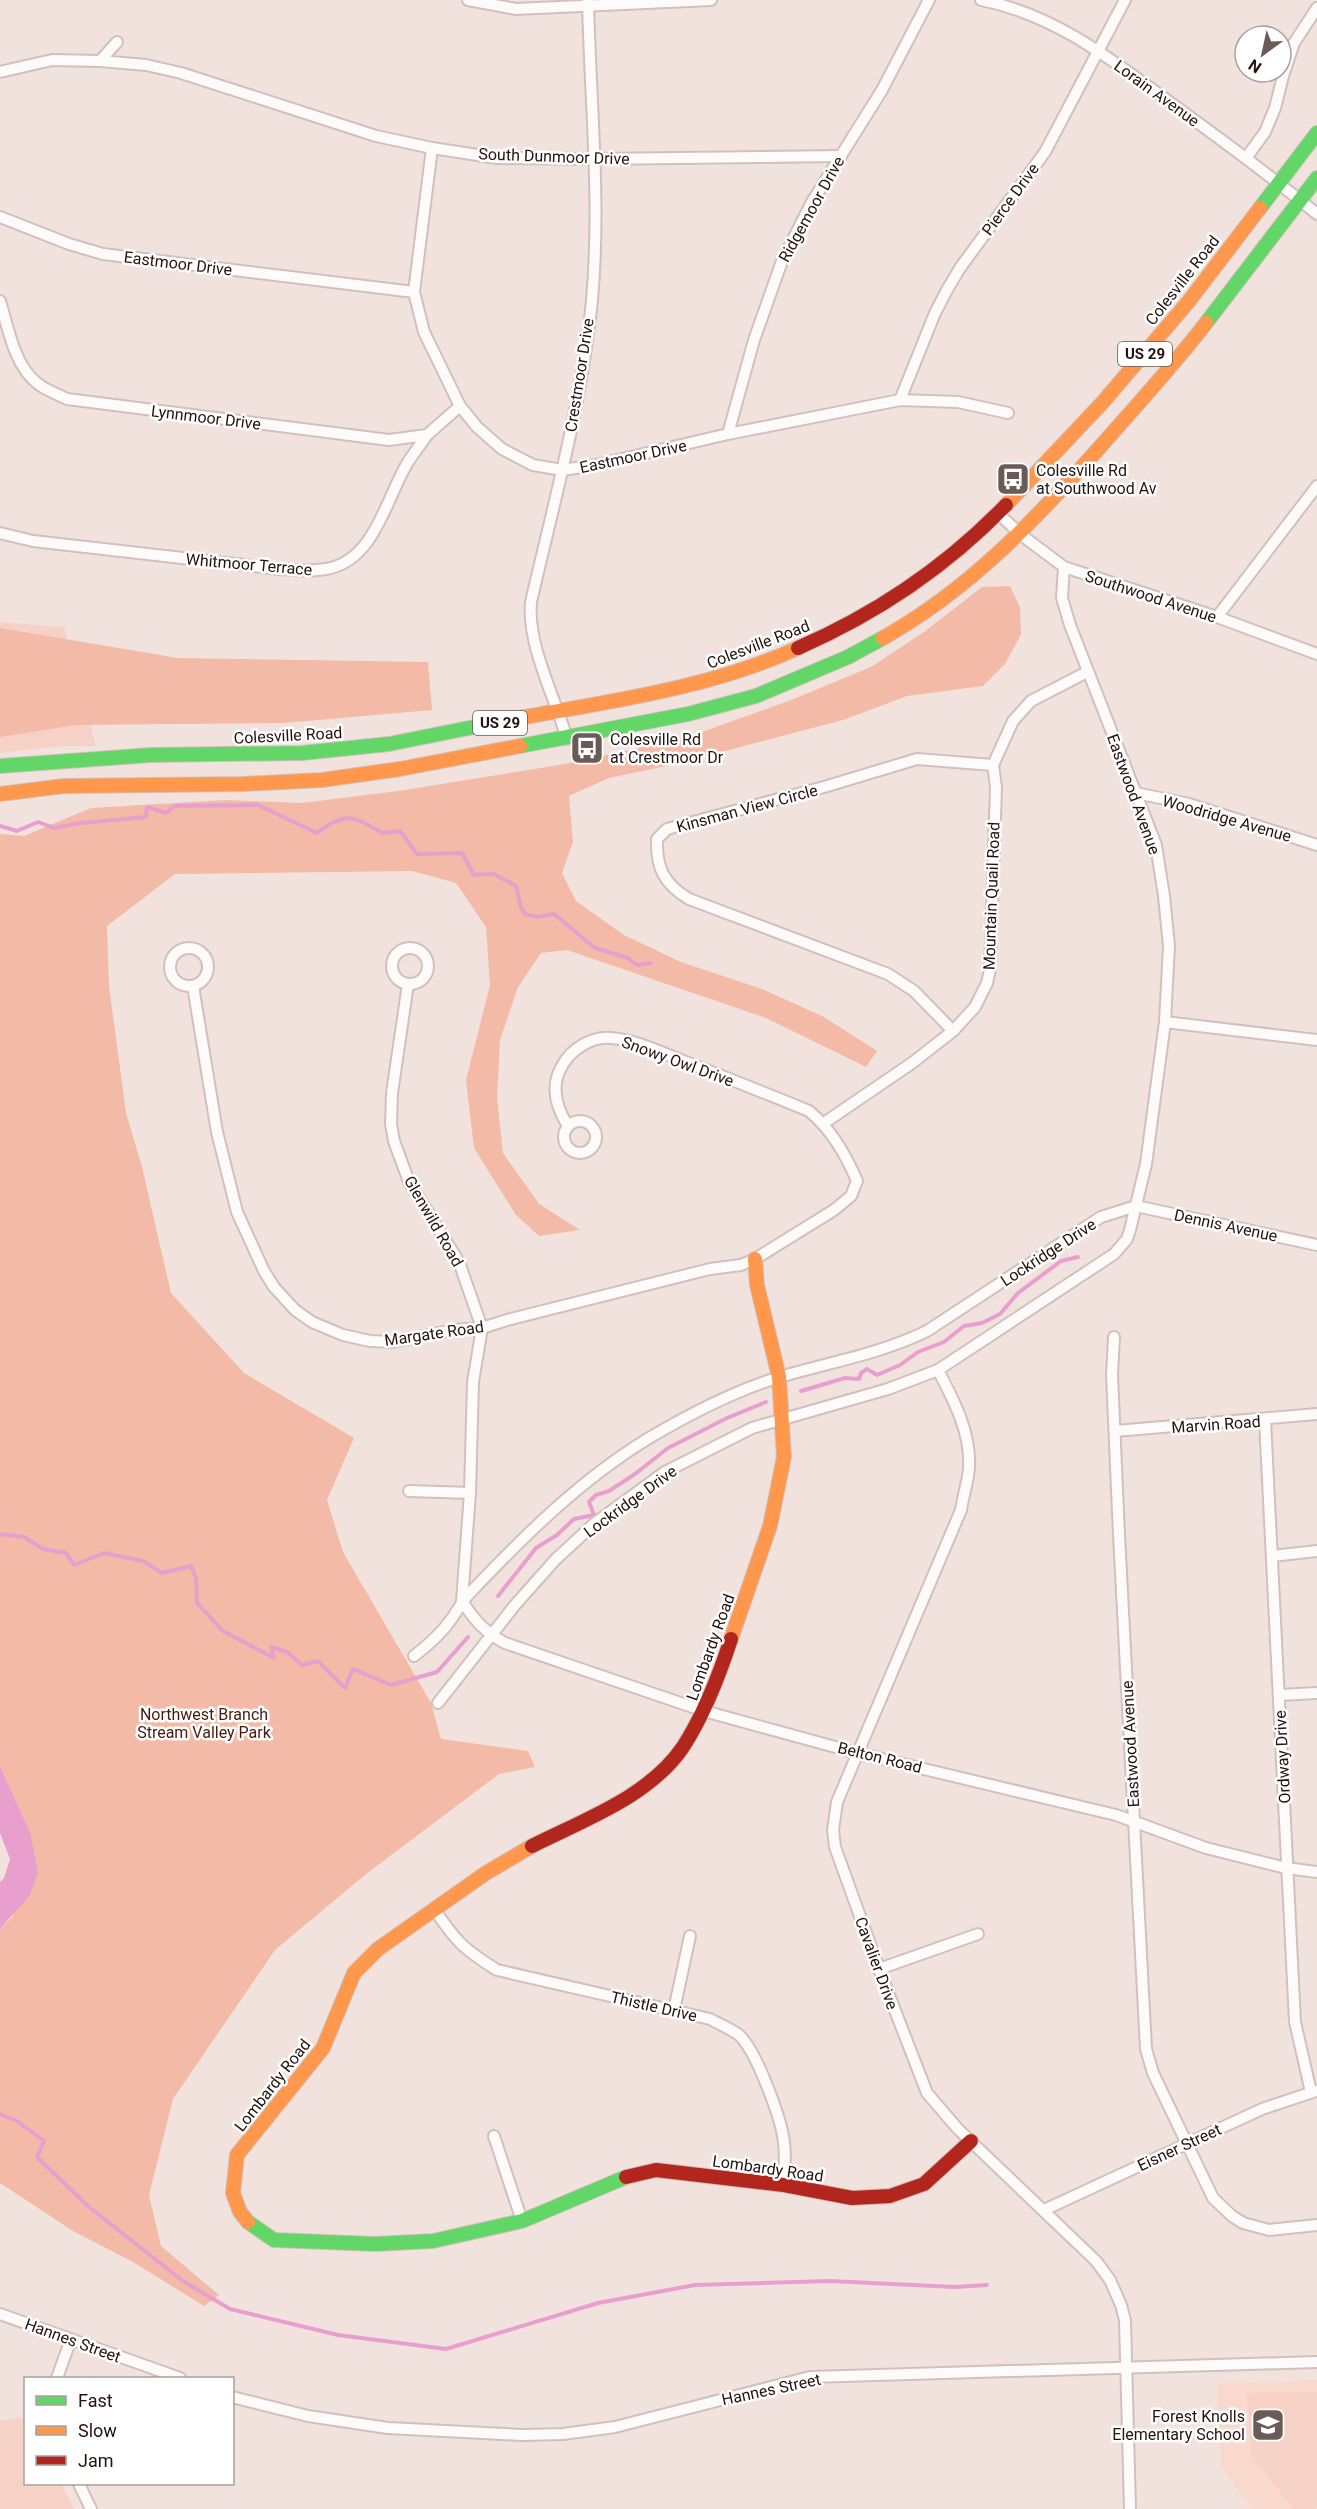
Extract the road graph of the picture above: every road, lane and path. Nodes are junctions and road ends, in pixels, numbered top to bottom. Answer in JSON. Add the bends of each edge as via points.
{"nodes":[{"id":1,"x":468,"y":0,"type":"edge"},
{"id":2,"x":711,"y":0,"type":"edge"},
{"id":3,"x":929,"y":0,"type":"edge"},
{"id":4,"x":981,"y":0,"type":"edge"},
{"id":5,"x":1125,"y":0,"type":"edge"},
{"id":6,"x":588,"y":3,"type":"edge"},
{"id":7,"x":1317,"y":8,"type":"edge"},
{"id":8,"x":117,"y":42,"type":"dead end"},
{"id":9,"x":1098,"y":50,"type":"junction"},
{"id":10,"x":100,"y":60,"type":"junction"},
{"id":11,"x":0,"y":72,"type":"edge"},
{"id":12,"x":1317,"y":133,"type":"edge"},
{"id":13,"x":432,"y":148,"type":"junction"},
{"id":14,"x":841,"y":156,"type":"junction"},
{"id":15,"x":1246,"y":158,"type":"junction"},
{"id":16,"x":594,"y":159,"type":"junction"},
{"id":17,"x":1317,"y":178,"type":"edge"},
{"id":18,"x":1278,"y":183,"type":"junction"},
{"id":19,"x":1300,"y":201,"type":"junction"},
{"id":20,"x":1317,"y":214,"type":"edge"},
{"id":21,"x":0,"y":217,"type":"edge"},
{"id":22,"x":414,"y":292,"type":"junction"},
{"id":23,"x":0,"y":300,"type":"edge"},
{"id":24,"x":900,"y":400,"type":"junction"},
{"id":25,"x":460,"y":406,"type":"junction"},
{"id":26,"x":1008,"y":413,"type":"dead end"},
{"id":27,"x":728,"y":434,"type":"junction"},
{"id":28,"x":427,"y":435,"type":"junction"},
{"id":29,"x":562,"y":470,"type":"junction"},
{"id":30,"x":1317,"y":486,"type":"edge"},
{"id":31,"x":998,"y":513,"type":"junction"},
{"id":32,"x":0,"y":533,"type":"edge"},
{"id":33,"x":1020,"y":534,"type":"junction"},
{"id":34,"x":1064,"y":567,"type":"junction"},
{"id":35,"x":1218,"y":617,"type":"junction"},
{"id":36,"x":1317,"y":654,"type":"edge"},
{"id":37,"x":1087,"y":672,"type":"junction"},
{"id":38,"x":559,"y":712,"type":"junction"},
{"id":39,"x":567,"y":739,"type":"junction"},
{"id":40,"x":993,"y":765,"type":"junction"},
{"id":41,"x":0,"y":766,"type":"edge"},
{"id":42,"x":1136,"y":793,"type":"junction"},
{"id":43,"x":0,"y":794,"type":"edge"},
{"id":44,"x":1317,"y":845,"type":"edge"},
{"id":45,"x":408,"y":984,"type":"dead end"},
{"id":46,"x":193,"y":986,"type":"dead end"},
{"id":47,"x":1164,"y":1022,"type":"junction"},
{"id":48,"x":953,"y":1031,"type":"junction"},
{"id":49,"x":1317,"y":1040,"type":"edge"},
{"id":50,"x":824,"y":1123,"type":"junction"},
{"id":51,"x":568,"y":1126,"type":"dead end"},
{"id":52,"x":1136,"y":1206,"type":"junction"},
{"id":53,"x":1317,"y":1245,"type":"edge"},
{"id":54,"x":755,"y":1259,"type":"junction"},
{"id":55,"x":482,"y":1329,"type":"junction"},
{"id":56,"x":1114,"y":1337,"type":"dead end"},
{"id":57,"x":938,"y":1370,"type":"junction"},
{"id":58,"x":779,"y":1377,"type":"junction"},
{"id":59,"x":1317,"y":1414,"type":"edge"},
{"id":60,"x":782,"y":1419,"type":"junction"},
{"id":61,"x":1265,"y":1420,"type":"junction"},
{"id":62,"x":1115,"y":1431,"type":"junction"},
{"id":63,"x":409,"y":1491,"type":"dead end"},
{"id":64,"x":470,"y":1493,"type":"junction"},
{"id":65,"x":1317,"y":1551,"type":"edge"},
{"id":66,"x":1272,"y":1556,"type":"junction"},
{"id":67,"x":462,"y":1601,"type":"junction"},
{"id":68,"x":491,"y":1636,"type":"junction"},
{"id":69,"x":414,"y":1656,"type":"dead end"},
{"id":70,"x":1317,"y":1693,"type":"edge"},
{"id":71,"x":1279,"y":1695,"type":"junction"},
{"id":72,"x":438,"y":1703,"type":"dead end"},
{"id":73,"x":704,"y":1711,"type":"junction"},
{"id":74,"x":857,"y":1753,"type":"junction"},
{"id":75,"x":1134,"y":1822,"type":"junction"},
{"id":76,"x":1286,"y":1868,"type":"junction"},
{"id":77,"x":1317,"y":1872,"type":"edge"},
{"id":78,"x":434,"y":1909,"type":"junction"},
{"id":79,"x":978,"y":1934,"type":"dead end"},
{"id":80,"x":690,"y":1936,"type":"dead end"},
{"id":81,"x":879,"y":1969,"type":"junction"},
{"id":82,"x":674,"y":2010,"type":"junction"},
{"id":83,"x":1314,"y":2091,"type":"edge"},
{"id":84,"x":494,"y":2136,"type":"dead end"},
{"id":85,"x":971,"y":2141,"type":"junction"},
{"id":86,"x":1186,"y":2143,"type":"junction"},
{"id":87,"x":784,"y":2185,"type":"junction"},
{"id":88,"x":1044,"y":2210,"type":"junction"},
{"id":89,"x":522,"y":2221,"type":"junction"},
{"id":90,"x":1317,"y":2225,"type":"edge"},
{"id":91,"x":0,"y":2314,"type":"edge"},
{"id":92,"x":71,"y":2339,"type":"junction"},
{"id":93,"x":1317,"y":2362,"type":"edge"},
{"id":94,"x":1127,"y":2368,"type":"junction"},
{"id":95,"x":58,"y":2377,"type":"edge"},
{"id":96,"x":175,"y":2377,"type":"edge"},
{"id":97,"x":234,"y":2398,"type":"edge"},
{"id":98,"x":79,"y":2485,"type":"edge"},
{"id":99,"x":91,"y":2509,"type":"edge"},
{"id":100,"x":1130,"y":2509,"type":"edge"}],
"edges":[{"from":1,"to":6,"type":"street","via":[[516,9]]},
{"from":2,"to":6,"type":"street"},
{"from":3,"to":14,"type":"street","name":"Ridgemoor Drive","via":[[882,90]]},
{"from":4,"to":9,"type":"street","name":"Lorain Avenue","via":[[1008,5],[1058,26]]},
{"from":5,"to":9,"type":"street","name":"Pierce Drive"},
{"from":6,"to":16,"type":"street","name":"Crestmoor Drive"},
{"from":7,"to":15,"type":"street","via":[[1294,43],[1265,132]]},
{"from":8,"to":10,"type":"street"},
{"from":9,"to":15,"type":"street","name":"Lorain Avenue"},
{"from":9,"to":24,"type":"street","name":"Pierce Drive","via":[[1045,152],[947,290]]},
{"from":10,"to":11,"type":"street","via":[[52,60]]},
{"from":10,"to":13,"type":"street","name":"South Dunmoor Drive","via":[[181,73],[376,136]]},
{"from":12,"to":18,"type":"main road","name":"Colesville Road","number":"US 29"},
{"from":13,"to":16,"type":"street","name":"South Dunmoor Drive","via":[[497,158]]},
{"from":13,"to":22,"type":"street"},
{"from":14,"to":16,"type":"street","name":"South Dunmoor Drive"},
{"from":14,"to":27,"type":"street","name":"Ridgemoor Drive","via":[[782,261],[753,340]]},
{"from":15,"to":18,"type":"street","name":"Lorain Avenue"},
{"from":16,"to":29,"type":"street","name":"Crestmoor Drive","via":[[592,299]]},
{"from":17,"to":19,"type":"main road","number":"US 29"},
{"from":18,"to":19,"type":"street","name":"Lorain Avenue"},
{"from":18,"to":31,"type":"main road","name":"Colesville Road","number":"US 29","via":[[1139,361]]},
{"from":19,"to":20,"type":"street","name":"Lorain Avenue"},
{"from":19,"to":33,"type":"main road","number":"US 29","via":[[1177,362]]},
{"from":21,"to":22,"type":"street","name":"Eastmoor Drive","via":[[103,254]]},
{"from":22,"to":25,"type":"street","name":"Eastmoor Drive","via":[[424,332]]},
{"from":23,"to":28,"type":"street","name":"Lynnmoor Drive","via":[[26,372],[37,384],[67,399],[389,440]]},
{"from":24,"to":26,"type":"street","name":"Eastmoor Drive","via":[[958,402]]},
{"from":24,"to":27,"type":"street","name":"Eastmoor Drive"},
{"from":25,"to":28,"type":"street"},
{"from":25,"to":29,"type":"street","name":"Eastmoor Drive","via":[[502,448],[533,465]]},
{"from":27,"to":29,"type":"street","name":"Eastmoor Drive"},
{"from":28,"to":32,"type":"street","name":"Whitmoor Terrace","via":[[408,462],[369,540],[344,563],[328,569],[270,568],[33,541]]},
{"from":29,"to":38,"type":"street","name":"Crestmoor Drive","via":[[529,619]]},
{"from":30,"to":35,"type":"street"},
{"from":31,"to":33,"type":"street","name":"Southwood Avenue"},
{"from":31,"to":38,"type":"main road","name":"Colesville Road","number":"US 29","via":[[929,573],[837,631],[770,661],[704,682]]},
{"from":33,"to":34,"type":"street","name":"Southwood Avenue"},
{"from":33,"to":39,"type":"main road","number":"US 29","via":[[970,579],[913,621],[848,657],[756,696]]},
{"from":34,"to":35,"type":"street","name":"Southwood Avenue"},
{"from":34,"to":37,"type":"street","name":"Eastwood Avenue","via":[[1062,598]]},
{"from":35,"to":36,"type":"street","name":"Southwood Avenue"},
{"from":37,"to":40,"type":"street","via":[[1031,701],[1013,721]]},
{"from":37,"to":42,"type":"street","name":"Eastwood Avenue"},
{"from":38,"to":39,"type":"street","name":"Crestmoor Drive"},
{"from":38,"to":41,"type":"main road","name":"Colesville Road","number":"US 29","via":[[389,744],[302,753],[151,755]]},
{"from":39,"to":43,"type":"main road","number":"US 29","via":[[322,780],[64,786]]},
{"from":40,"to":48,"type":"street","name":"Mountain Quail Road","via":[[996,793],[990,970],[975,1007]]},
{"from":40,"to":48,"type":"street","name":"Kinsman View Circle","via":[[917,759],[667,829],[657,839],[664,879],[676,892],[888,974],[914,991]]},
{"from":42,"to":44,"type":"street","name":"Woodridge Avenue","via":[[1189,804]]},
{"from":42,"to":47,"type":"street","name":"Eastwood Avenue","via":[[1155,845],[1164,896],[1169,946]]},
{"from":45,"to":55,"type":"street","name":"Glenwild Road","via":[[392,1093],[394,1141],[409,1182],[459,1262]]},
{"from":46,"to":55,"type":"street","name":"Margate Road","via":[[217,1132],[237,1212],[274,1287],[312,1322],[370,1341],[392,1342],[454,1330]]},
{"from":47,"to":49,"type":"street"},
{"from":47,"to":52,"type":"street","name":"Eastwood Avenue","via":[[1146,1164]]},
{"from":48,"to":50,"type":"street","name":"Mountain Quail Road"},
{"from":50,"to":51,"type":"street","name":"Snowy Owl Drive","via":[[809,1111],[753,1088],[642,1045],[610,1038],[581,1045],[562,1064],[556,1084],[557,1109]]},
{"from":50,"to":54,"type":"street","name":"Margate Road","via":[[857,1181],[851,1196]]},
{"from":52,"to":53,"type":"street","name":"Dennis Avenue"},
{"from":52,"to":57,"type":"street","name":"Lockridge Drive","via":[[1127,1239],[1114,1254]]},
{"from":52,"to":58,"type":"street","name":"Lockridge Drive","via":[[1101,1217],[950,1317],[904,1342]]},
{"from":54,"to":55,"type":"street","name":"Margate Road"},
{"from":54,"to":58,"type":"main road","name":"Lombardy Road","via":[[757,1285]]},
{"from":55,"to":64,"type":"street","name":"Glenwild Road","via":[[473,1382]]},
{"from":56,"to":62,"type":"street","name":"Eastwood Avenue"},
{"from":57,"to":60,"type":"street","name":"Lockridge Drive","via":[[888,1389]]},
{"from":57,"to":74,"type":"street","name":"Cavalier Drive","via":[[962,1418],[966,1436],[969,1468],[961,1510]]},
{"from":58,"to":60,"type":"main road","name":"Lombardy Road"},
{"from":58,"to":67,"type":"street","name":"Lockridge Drive","via":[[709,1406],[605,1467],[532,1530]]},
{"from":59,"to":61,"type":"street","name":"Marvin Road"},
{"from":60,"to":68,"type":"street","name":"Lockridge Drive","via":[[722,1442],[665,1472],[627,1499],[556,1559]]},
{"from":60,"to":73,"type":"main road","name":"Lombardy Road","via":[[784,1457],[770,1526]]},
{"from":61,"to":62,"type":"street","name":"Marvin Road"},
{"from":61,"to":66,"type":"street","name":"Ordway Drive"},
{"from":62,"to":75,"type":"street","name":"Eastwood Avenue"},
{"from":63,"to":64,"type":"street"},
{"from":64,"to":67,"type":"street","name":"Glenwild Road"},
{"from":65,"to":66,"type":"street"},
{"from":66,"to":71,"type":"street","name":"Ordway Drive"},
{"from":67,"to":68,"type":"street","name":"Belton Road"},
{"from":67,"to":69,"type":"street","name":"Lockridge Drive","via":[[449,1623]]},
{"from":68,"to":72,"type":"street","name":"Lockridge Drive"},
{"from":68,"to":73,"type":"street","name":"Belton Road"},
{"from":70,"to":71,"type":"street"},
{"from":71,"to":76,"type":"street","name":"Ordway Drive"},
{"from":73,"to":74,"type":"street","name":"Belton Road"},
{"from":73,"to":78,"type":"main road","name":"Lombardy Road","via":[[670,1762],[647,1783],[621,1801],[509,1858]]},
{"from":74,"to":75,"type":"street","name":"Belton Road","via":[[1045,1796]]},
{"from":74,"to":81,"type":"street","name":"Cavalier Drive","via":[[837,1802],[833,1830],[835,1847]]},
{"from":75,"to":76,"type":"street","name":"Belton Road","via":[[1206,1848]]},
{"from":75,"to":86,"type":"street","name":"Eastwood Avenue","via":[[1146,2049]]},
{"from":76,"to":77,"type":"street","name":"Belton Road"},
{"from":76,"to":83,"type":"street","name":"Ordway Drive","via":[[1295,2022]]},
{"from":78,"to":82,"type":"street","name":"Thistle Drive","via":[[466,1951],[497,1970]]},
{"from":78,"to":89,"type":"main road","name":"Lombardy Road","via":[[378,1949],[354,1973],[323,2048],[237,2155],[234,2193],[240,2212],[252,2226],[274,2240],[375,2244],[433,2241]]},
{"from":79,"to":81,"type":"street"},
{"from":80,"to":82,"type":"street"},
{"from":81,"to":85,"type":"street","name":"Cavalier Drive","via":[[927,2093]]},
{"from":82,"to":87,"type":"street","name":"Thistle Drive","via":[[710,2019],[738,2035],[747,2045],[783,2131]]},
{"from":83,"to":86,"type":"street","name":"Eisner Street"},
{"from":84,"to":89,"type":"street"},
{"from":85,"to":87,"type":"main road","name":"Lombardy Road","via":[[924,2184],[890,2196],[852,2198]]},
{"from":85,"to":88,"type":"street","name":"Cavalier Drive"},
{"from":86,"to":88,"type":"street","name":"Eisner Street"},
{"from":86,"to":90,"type":"street","name":"Eastwood Avenue","via":[[1213,2198],[1243,2223],[1269,2230]]},
{"from":87,"to":89,"type":"main road","name":"Lombardy Road","via":[[656,2170],[625,2177]]},
{"from":88,"to":94,"type":"street","name":"Cavalier Drive","via":[[1110,2280],[1125,2320]]},
{"from":91,"to":92,"type":"street","name":"Hannes Street"},
{"from":92,"to":95,"type":"street"},
{"from":92,"to":96,"type":"street","name":"Hannes Street"},
{"from":93,"to":94,"type":"street","name":"Hannes Street"},
{"from":94,"to":97,"type":"street","name":"Hannes Street","via":[[810,2377],[615,2427],[563,2434],[388,2428],[308,2416]]},
{"from":94,"to":100,"type":"street","name":"Cavalier Drive"},
{"from":98,"to":99,"type":"street"}]}
